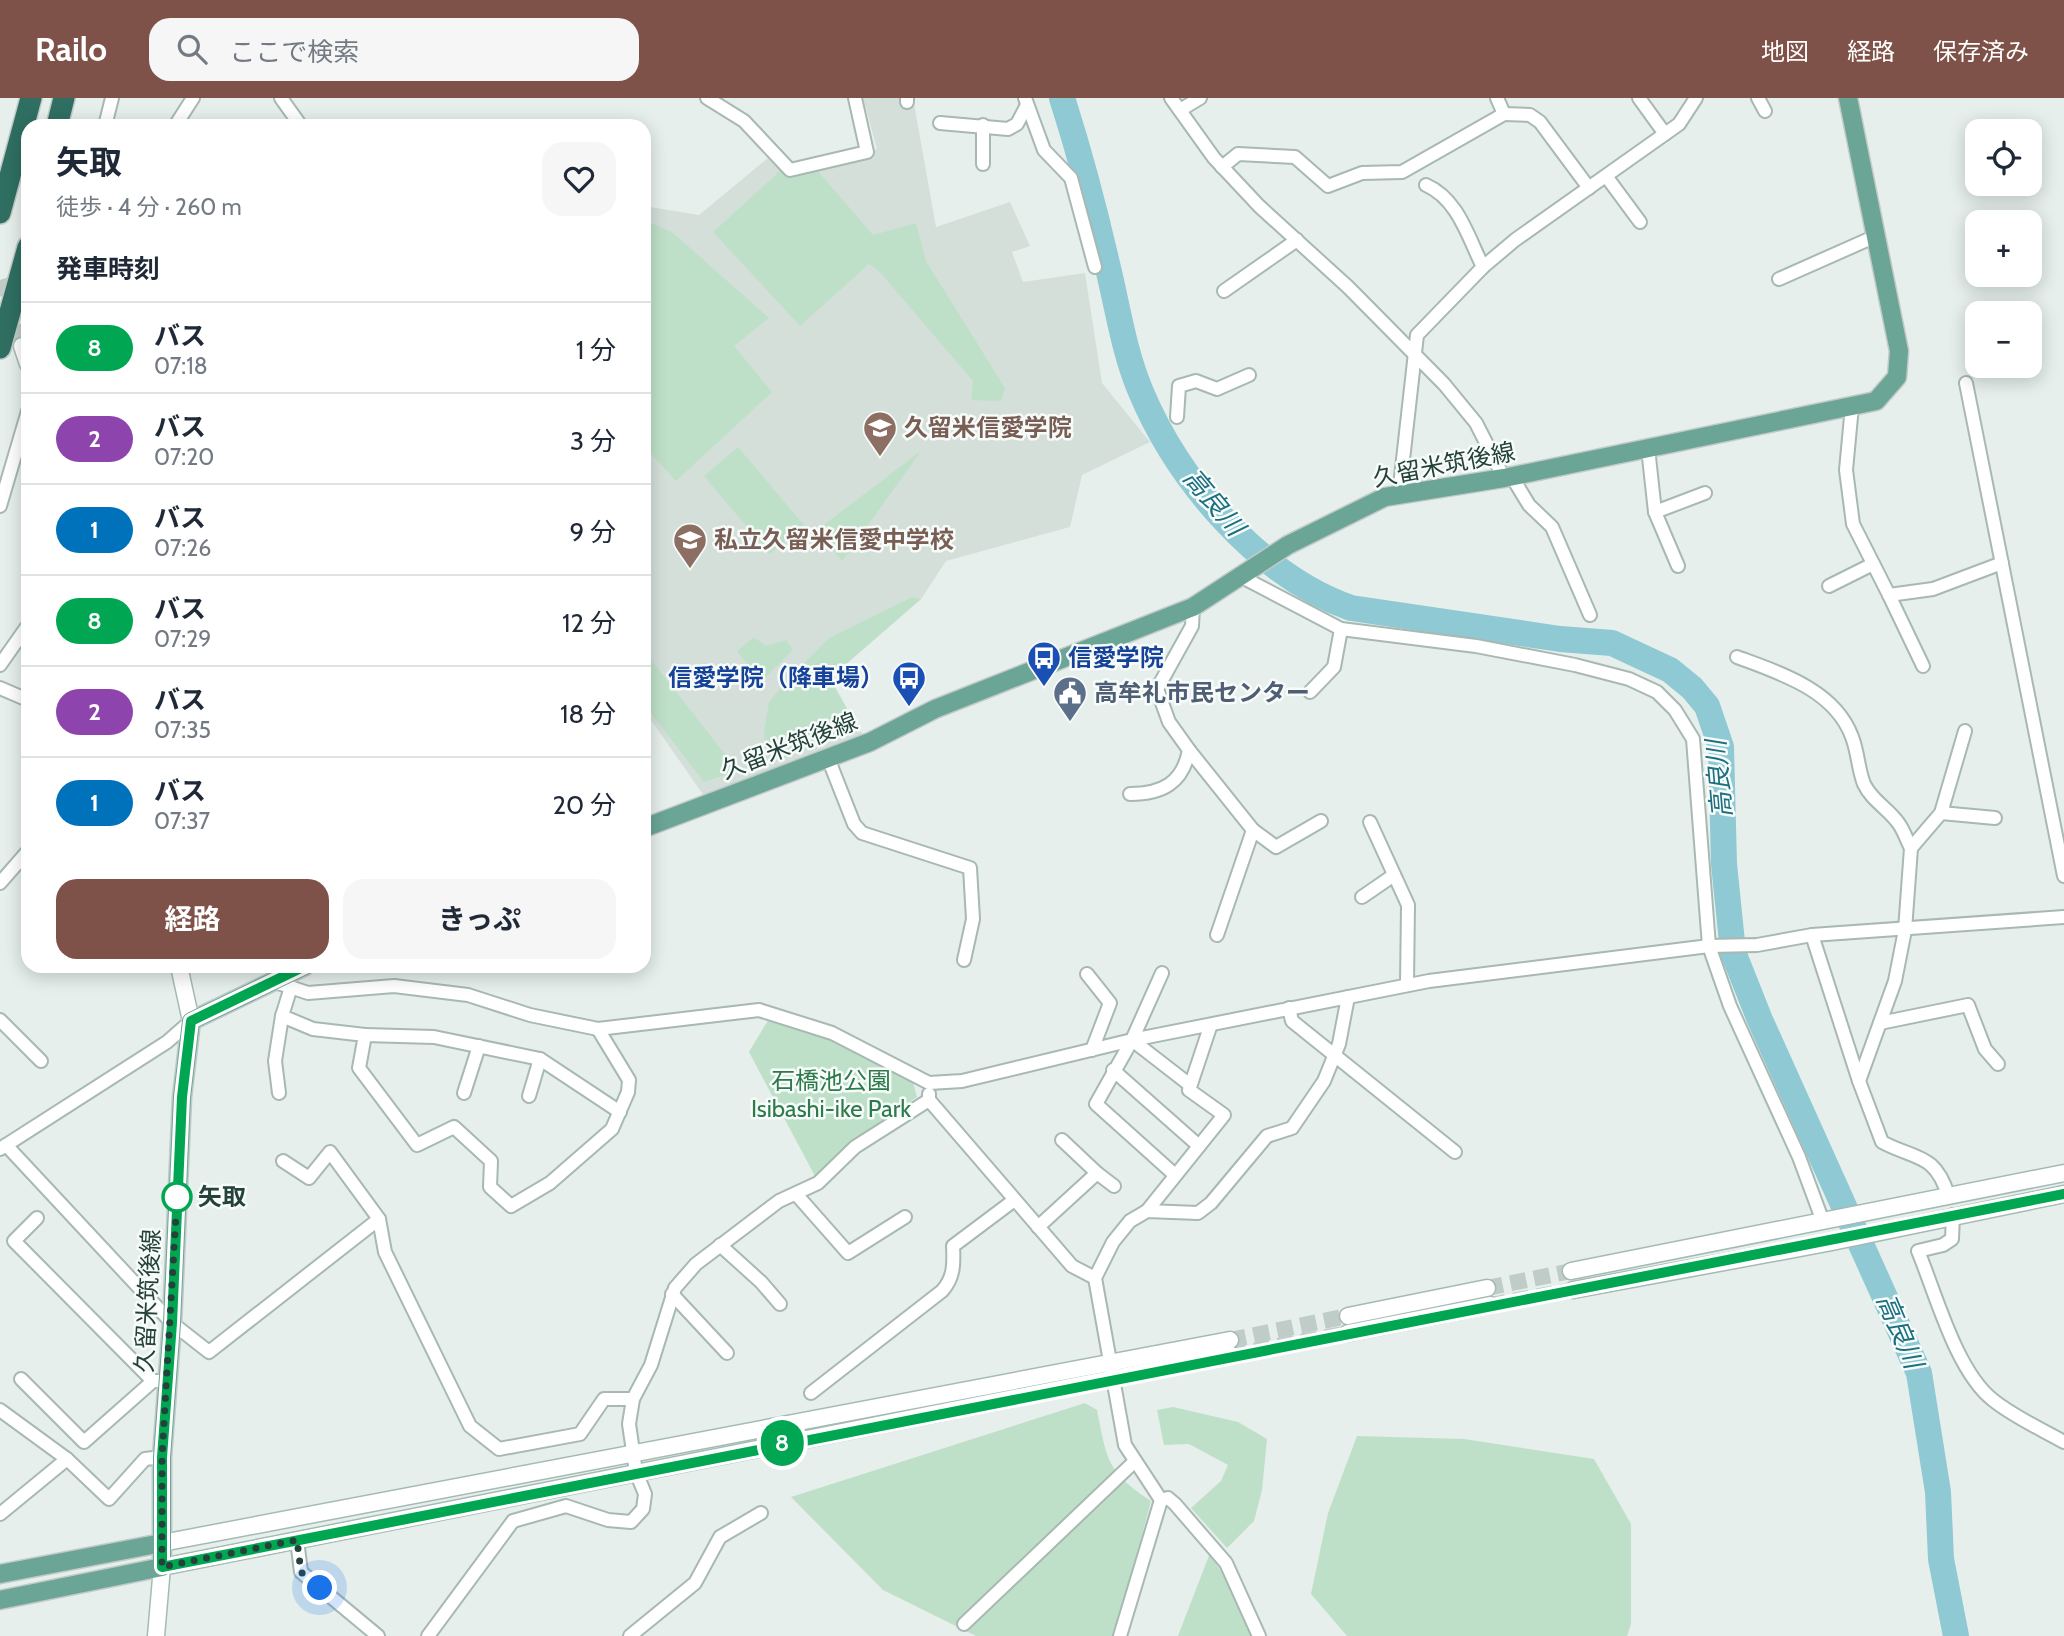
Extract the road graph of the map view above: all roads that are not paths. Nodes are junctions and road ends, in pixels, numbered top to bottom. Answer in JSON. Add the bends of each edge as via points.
{"nodes":[{"id":1,"x":31,"y":98,"type":"edge"},
{"id":2,"x":64,"y":98,"type":"edge"},
{"id":3,"x":112,"y":98,"type":"edge"},
{"id":4,"x":193,"y":98,"type":"edge"},
{"id":5,"x":281,"y":98,"type":"edge"},
{"id":6,"x":707,"y":98,"type":"edge"},
{"id":7,"x":855,"y":98,"type":"edge"},
{"id":8,"x":1172,"y":98,"type":"edge"},
{"id":9,"x":1200,"y":98,"type":"edge"},
{"id":10,"x":1497,"y":98,"type":"edge"},
{"id":11,"x":1639,"y":98,"type":"edge"},
{"id":12,"x":1696,"y":98,"type":"edge"},
{"id":13,"x":1758,"y":98,"type":"edge"},
{"id":14,"x":1848,"y":98,"type":"edge"},
{"id":15,"x":1026,"y":102,"type":"edge"},
{"id":16,"x":1180,"y":110,"type":"junction"},
{"id":17,"x":1765,"y":111,"type":"dead end"},
{"id":18,"x":1504,"y":114,"type":"junction"},
{"id":19,"x":25,"y":119,"type":"edge"},
{"id":20,"x":59,"y":119,"type":"edge"},
{"id":21,"x":107,"y":119,"type":"edge"},
{"id":22,"x":180,"y":119,"type":"edge"},
{"id":23,"x":296,"y":119,"type":"edge"},
{"id":24,"x":940,"y":123,"type":"dead end"},
{"id":25,"x":983,"y":125,"type":"junction"},
{"id":26,"x":1665,"y":134,"type":"junction"},
{"id":27,"x":21,"y":135,"type":"edge"},
{"id":28,"x":983,"y":163,"type":"dead end"},
{"id":29,"x":1222,"y":167,"type":"junction"},
{"id":30,"x":1605,"y":176,"type":"junction"},
{"id":31,"x":1426,"y":185,"type":"dead end"},
{"id":32,"x":1589,"y":188,"type":"junction"},
{"id":33,"x":0,"y":214,"type":"edge"},
{"id":34,"x":1640,"y":222,"type":"dead end"},
{"id":35,"x":1876,"y":236,"type":"junction"},
{"id":36,"x":1297,"y":240,"type":"junction"},
{"id":37,"x":1095,"y":267,"type":"dead end"},
{"id":38,"x":1483,"y":267,"type":"junction"},
{"id":39,"x":21,"y":272,"type":"edge"},
{"id":40,"x":1779,"y":279,"type":"dead end"},
{"id":41,"x":1224,"y":291,"type":"dead end"},
{"id":42,"x":0,"y":348,"type":"edge"},
{"id":43,"x":1413,"y":352,"type":"junction"},
{"id":44,"x":1249,"y":376,"type":"dead end"},
{"id":45,"x":1966,"y":383,"type":"dead end"},
{"id":46,"x":1852,"y":406,"type":"junction"},
{"id":47,"x":1177,"y":417,"type":"dead end"},
{"id":48,"x":21,"y":435,"type":"edge"},
{"id":49,"x":1648,"y":448,"type":"junction"},
{"id":50,"x":1508,"y":478,"type":"junction"},
{"id":51,"x":1705,"y":493,"type":"dead end"},
{"id":52,"x":1399,"y":495,"type":"junction"},
{"id":53,"x":0,"y":506,"type":"edge"},
{"id":54,"x":1655,"y":512,"type":"junction"},
{"id":55,"x":2002,"y":563,"type":"junction"},
{"id":56,"x":1873,"y":564,"type":"junction"},
{"id":57,"x":1678,"y":566,"type":"dead end"},
{"id":58,"x":1240,"y":576,"type":"junction"},
{"id":59,"x":1829,"y":586,"type":"dead end"},
{"id":60,"x":1889,"y":595,"type":"junction"},
{"id":61,"x":1193,"y":607,"type":"junction"},
{"id":62,"x":1590,"y":615,"type":"dead end"},
{"id":63,"x":1341,"y":629,"type":"junction"},
{"id":64,"x":21,"y":635,"type":"edge"},
{"id":65,"x":1737,"y":657,"type":"dead end"},
{"id":66,"x":0,"y":665,"type":"edge"},
{"id":67,"x":1923,"y":666,"type":"dead end"},
{"id":68,"x":0,"y":688,"type":"edge"},
{"id":69,"x":1310,"y":692,"type":"dead end"},
{"id":70,"x":21,"y":697,"type":"edge"},
{"id":71,"x":1965,"y":731,"type":"dead end"},
{"id":72,"x":1189,"y":750,"type":"junction"},
{"id":73,"x":828,"y":758,"type":"junction"},
{"id":74,"x":1130,"y":794,"type":"dead end"},
{"id":75,"x":1941,"y":813,"type":"junction"},
{"id":76,"x":1995,"y":818,"type":"dead end"},
{"id":77,"x":1321,"y":821,"type":"dead end"},
{"id":78,"x":1370,"y":822,"type":"dead end"},
{"id":79,"x":651,"y":825,"type":"edge"},
{"id":80,"x":1253,"y":830,"type":"junction"},
{"id":81,"x":1911,"y":848,"type":"junction"},
{"id":82,"x":21,"y":859,"type":"edge"},
{"id":83,"x":1394,"y":875,"type":"junction"},
{"id":84,"x":2064,"y":876,"type":"edge"},
{"id":85,"x":0,"y":883,"type":"edge"},
{"id":86,"x":1362,"y":897,"type":"dead end"},
{"id":87,"x":2064,"y":917,"type":"edge"},
{"id":88,"x":1905,"y":930,"type":"junction"},
{"id":89,"x":1217,"y":935,"type":"dead end"},
{"id":90,"x":1812,"y":935,"type":"junction"},
{"id":91,"x":1709,"y":946,"type":"junction"},
{"id":92,"x":964,"y":960,"type":"dead end"},
{"id":93,"x":181,"y":973,"type":"edge"},
{"id":94,"x":290,"y":973,"type":"edge"},
{"id":95,"x":1162,"y":973,"type":"dead end"},
{"id":96,"x":1087,"y":974,"type":"dead end"},
{"id":97,"x":272,"y":981,"type":"junction"},
{"id":98,"x":1407,"y":984,"type":"junction"},
{"id":99,"x":291,"y":987,"type":"junction"},
{"id":100,"x":1348,"y":997,"type":"junction"},
{"id":101,"x":1289,"y":1008,"type":"junction"},
{"id":102,"x":282,"y":1016,"type":"junction"},
{"id":103,"x":0,"y":1020,"type":"edge"},
{"id":104,"x":191,"y":1021,"type":"junction"},
{"id":105,"x":1880,"y":1023,"type":"junction"},
{"id":106,"x":1210,"y":1027,"type":"junction"},
{"id":107,"x":598,"y":1028,"type":"junction"},
{"id":108,"x":365,"y":1035,"type":"junction"},
{"id":109,"x":1132,"y":1040,"type":"junction"},
{"id":110,"x":480,"y":1046,"type":"junction"},
{"id":111,"x":1091,"y":1050,"type":"junction"},
{"id":112,"x":1334,"y":1056,"type":"junction"},
{"id":113,"x":540,"y":1059,"type":"junction"},
{"id":114,"x":41,"y":1061,"type":"dead end"},
{"id":115,"x":1998,"y":1064,"type":"dead end"},
{"id":116,"x":1113,"y":1070,"type":"junction"},
{"id":117,"x":1859,"y":1081,"type":"junction"},
{"id":118,"x":929,"y":1083,"type":"junction"},
{"id":119,"x":1190,"y":1085,"type":"junction"},
{"id":120,"x":279,"y":1093,"type":"dead end"},
{"id":121,"x":464,"y":1093,"type":"dead end"},
{"id":122,"x":529,"y":1096,"type":"dead end"},
{"id":123,"x":929,"y":1100,"type":"junction"},
{"id":124,"x":620,"y":1112,"type":"junction"},
{"id":125,"x":1062,"y":1140,"type":"dead end"},
{"id":126,"x":1199,"y":1146,"type":"junction"},
{"id":127,"x":3,"y":1147,"type":"edge"},
{"id":128,"x":1455,"y":1152,"type":"dead end"},
{"id":129,"x":283,"y":1161,"type":"dead end"},
{"id":130,"x":1097,"y":1173,"type":"junction"},
{"id":131,"x":2064,"y":1173,"type":"edge"},
{"id":132,"x":1175,"y":1175,"type":"junction"},
{"id":133,"x":1114,"y":1186,"type":"dead end"},
{"id":134,"x":796,"y":1194,"type":"junction"},
{"id":135,"x":2064,"y":1194,"type":"edge"},
{"id":136,"x":1948,"y":1195,"type":"junction"},
{"id":137,"x":1013,"y":1201,"type":"junction"},
{"id":138,"x":1147,"y":1211,"type":"junction"},
{"id":139,"x":1953,"y":1215,"type":"junction"},
{"id":140,"x":905,"y":1217,"type":"dead end"},
{"id":141,"x":37,"y":1218,"type":"dead end"},
{"id":142,"x":379,"y":1219,"type":"junction"},
{"id":143,"x":1822,"y":1219,"type":"junction"},
{"id":144,"x":1038,"y":1227,"type":"junction"},
{"id":145,"x":720,"y":1245,"type":"junction"},
{"id":146,"x":1571,"y":1271,"type":"tunnel mouth"},
{"id":147,"x":1095,"y":1278,"type":"junction"},
{"id":148,"x":1486,"y":1288,"type":"tunnel mouth"},
{"id":149,"x":1573,"y":1290,"type":"tunnel mouth"},
{"id":150,"x":672,"y":1294,"type":"junction"},
{"id":151,"x":780,"y":1304,"type":"dead end"},
{"id":152,"x":1490,"y":1305,"type":"tunnel mouth"},
{"id":153,"x":1348,"y":1316,"type":"tunnel mouth"},
{"id":154,"x":172,"y":1323,"type":"junction"},
{"id":155,"x":1348,"y":1333,"type":"tunnel mouth"},
{"id":156,"x":1231,"y":1348,"type":"tunnel mouth"},
{"id":157,"x":727,"y":1353,"type":"dead end"},
{"id":158,"x":1112,"y":1371,"type":"junction"},
{"id":159,"x":21,"y":1379,"type":"dead end"},
{"id":160,"x":160,"y":1381,"type":"junction"},
{"id":161,"x":811,"y":1393,"type":"dead end"},
{"id":162,"x":633,"y":1399,"type":"junction"},
{"id":163,"x":0,"y":1410,"type":"edge"},
{"id":164,"x":2064,"y":1442,"type":"edge"},
{"id":165,"x":633,"y":1455,"type":"junction"},
{"id":166,"x":162,"y":1457,"type":"junction"},
{"id":167,"x":67,"y":1459,"type":"junction"},
{"id":168,"x":1134,"y":1462,"type":"junction"},
{"id":169,"x":636,"y":1472,"type":"junction"},
{"id":170,"x":1161,"y":1500,"type":"junction"},
{"id":171,"x":761,"y":1513,"type":"dead end"},
{"id":172,"x":0,"y":1514,"type":"edge"},
{"id":173,"x":297,"y":1540,"type":"junction"},
{"id":174,"x":162,"y":1543,"type":"junction"},
{"id":175,"x":162,"y":1567,"type":"junction"},
{"id":176,"x":0,"y":1574,"type":"edge"},
{"id":177,"x":0,"y":1600,"type":"edge"},
{"id":178,"x":964,"y":1624,"type":"dead end"},
{"id":179,"x":156,"y":1636,"type":"edge"},
{"id":180,"x":378,"y":1636,"type":"edge"},
{"id":181,"x":428,"y":1636,"type":"edge"},
{"id":182,"x":630,"y":1636,"type":"edge"},
{"id":183,"x":1120,"y":1636,"type":"edge"},
{"id":184,"x":1259,"y":1636,"type":"edge"}],
"edges":[{"from":1,"to":19,"type":"highway"},
{"from":2,"to":20,"type":"highway"},
{"from":3,"to":21,"type":"street"},
{"from":4,"to":22,"type":"street"},
{"from":5,"to":23,"type":"street"},
{"from":6,"to":7,"type":"street","via":[[744,121],[790,170],[867,152]]},
{"from":8,"to":16,"type":"street"},
{"from":9,"to":16,"type":"street"},
{"from":10,"to":18,"type":"street"},
{"from":11,"to":26,"type":"street"},
{"from":12,"to":26,"type":"street","via":[[1679,124]]},
{"from":13,"to":17,"type":"street"},
{"from":14,"to":35,"type":"main road","name":"久留米筑後線"},
{"from":15,"to":25,"type":"street","via":[[1017,124],[1008,129]]},
{"from":15,"to":37,"type":"street","via":[[1044,150],[1070,178]]},
{"from":16,"to":29,"type":"street"},
{"from":18,"to":29,"type":"street","via":[[1402,172],[1362,173],[1328,186],[1295,157],[1238,155]]},
{"from":18,"to":32,"type":"street","via":[[1530,115],[1541,122]]},
{"from":24,"to":25,"type":"street"},
{"from":25,"to":28,"type":"street"},
{"from":26,"to":30,"type":"street"},
{"from":27,"to":33,"type":"highway"},
{"from":29,"to":36,"type":"street"},
{"from":30,"to":32,"type":"street"},
{"from":30,"to":34,"type":"street"},
{"from":31,"to":38,"type":"street","via":[[1451,202]]},
{"from":32,"to":38,"type":"street"},
{"from":35,"to":40,"type":"street"},
{"from":35,"to":46,"type":"main road","name":"久留米筑後線","via":[[1899,351],[1897,377],[1876,401]]},
{"from":36,"to":41,"type":"street"},
{"from":36,"to":43,"type":"street"},
{"from":38,"to":43,"type":"street","via":[[1418,335]]},
{"from":39,"to":42,"type":"highway"},
{"from":43,"to":50,"type":"street","via":[[1476,423]]},
{"from":43,"to":52,"type":"street"},
{"from":44,"to":47,"type":"street","via":[[1217,388],[1196,381],[1179,386]]},
{"from":45,"to":55,"type":"street"},
{"from":46,"to":49,"type":"main road","name":"久留米筑後線"},
{"from":46,"to":56,"type":"street","via":[[1846,470],[1853,524]]},
{"from":48,"to":53,"type":"street"},
{"from":49,"to":50,"type":"main road","name":"久留米筑後線"},
{"from":49,"to":54,"type":"street"},
{"from":50,"to":52,"type":"main road","name":"久留米筑後線"},
{"from":50,"to":62,"type":"street","via":[[1552,527]]},
{"from":51,"to":54,"type":"street"},
{"from":52,"to":58,"type":"main road","name":"久留米筑後線","via":[[1385,497],[1284,548]]},
{"from":54,"to":57,"type":"street"},
{"from":55,"to":60,"type":"street","via":[[1933,589]]},
{"from":55,"to":84,"type":"street"},
{"from":56,"to":59,"type":"street"},
{"from":56,"to":60,"type":"street"},
{"from":58,"to":61,"type":"main road","name":"久留米筑後線"},
{"from":58,"to":63,"type":"street"},
{"from":60,"to":67,"type":"street"},
{"from":61,"to":72,"type":"street","via":[[1192,626],[1157,688],[1169,722]]},
{"from":61,"to":73,"type":"main road","name":"久留米筑後線","via":[[1020,673]]},
{"from":63,"to":69,"type":"street","via":[[1334,667]]},
{"from":63,"to":91,"type":"street","via":[[1476,646],[1575,665],[1629,679],[1657,692],[1693,739]]},
{"from":64,"to":66,"type":"street"},
{"from":65,"to":81,"type":"street","via":[[1784,674],[1824,698],[1842,716],[1853,737],[1864,784],[1899,824]]},
{"from":68,"to":70,"type":"street"},
{"from":71,"to":75,"type":"street"},
{"from":72,"to":74,"type":"street","via":[[1186,767],[1176,781],[1148,794]]},
{"from":72,"to":80,"type":"street"},
{"from":73,"to":79,"type":"main road","name":"久留米筑後線"},
{"from":73,"to":92,"type":"street","via":[[854,824],[862,833],[970,868],[973,919]]},
{"from":75,"to":76,"type":"street"},
{"from":75,"to":81,"type":"street"},
{"from":77,"to":80,"type":"street","via":[[1276,847]]},
{"from":78,"to":83,"type":"street"},
{"from":80,"to":89,"type":"street"},
{"from":81,"to":88,"type":"street"},
{"from":82,"to":85,"type":"street"},
{"from":83,"to":86,"type":"street"},
{"from":83,"to":98,"type":"street","via":[[1408,905]]},
{"from":87,"to":88,"type":"street"},
{"from":88,"to":90,"type":"street"},
{"from":88,"to":105,"type":"street","via":[[1895,981]]},
{"from":90,"to":91,"type":"street","via":[[1757,945]]},
{"from":90,"to":117,"type":"street"},
{"from":91,"to":98,"type":"street"},
{"from":91,"to":143,"type":"street","via":[[1730,1006]]},
{"from":93,"to":104,"type":"street"},
{"from":94,"to":97,"type":"main road"},
{"from":95,"to":109,"type":"street"},
{"from":96,"to":111,"type":"street","via":[[1110,1003]]},
{"from":97,"to":99,"type":"street"},
{"from":97,"to":104,"type":"main road"},
{"from":98,"to":100,"type":"street"},
{"from":99,"to":102,"type":"street"},
{"from":99,"to":107,"type":"street","via":[[308,993],[394,986],[468,995],[530,1015]]},
{"from":100,"to":101,"type":"street"},
{"from":100,"to":112,"type":"street"},
{"from":101,"to":106,"type":"street"},
{"from":101,"to":112,"type":"street","via":[[1292,1021]]},
{"from":102,"to":108,"type":"street","via":[[313,1029]]},
{"from":102,"to":120,"type":"street","via":[[275,1061]]},
{"from":103,"to":114,"type":"street"},
{"from":104,"to":127,"type":"street","via":[[167,1042]]},
{"from":104,"to":154,"type":"main road","name":"久留米筑後線","via":[[182,1097]]},
{"from":105,"to":115,"type":"street","via":[[1968,1005],[1984,1049]]},
{"from":105,"to":117,"type":"street"},
{"from":106,"to":109,"type":"street"},
{"from":106,"to":119,"type":"street"},
{"from":107,"to":118,"type":"street","via":[[759,1010],[832,1034]]},
{"from":107,"to":124,"type":"street","via":[[629,1080]]},
{"from":108,"to":110,"type":"street","via":[[434,1037]]},
{"from":108,"to":124,"type":"street","via":[[359,1068],[417,1145],[454,1127],[491,1161],[490,1187],[511,1206],[561,1174],[612,1129]]},
{"from":109,"to":111,"type":"street"},
{"from":109,"to":116,"type":"street"},
{"from":109,"to":119,"type":"street"},
{"from":110,"to":113,"type":"street"},
{"from":110,"to":121,"type":"street"},
{"from":111,"to":118,"type":"street","via":[[962,1081]]},
{"from":112,"to":128,"type":"street"},
{"from":112,"to":138,"type":"street","via":[[1315,1099],[1292,1128],[1262,1141],[1211,1203],[1198,1213]]},
{"from":113,"to":122,"type":"street"},
{"from":113,"to":124,"type":"street"},
{"from":116,"to":126,"type":"street"},
{"from":116,"to":132,"type":"street","via":[[1096,1104]]},
{"from":117,"to":136,"type":"street","via":[[1882,1142],[1930,1162]]},
{"from":118,"to":123,"type":"street"},
{"from":119,"to":126,"type":"street","via":[[1189,1090],[1224,1115]]},
{"from":123,"to":134,"type":"street","via":[[855,1147],[818,1184]]},
{"from":123,"to":137,"type":"street"},
{"from":125,"to":130,"type":"street"},
{"from":126,"to":132,"type":"street"},
{"from":127,"to":154,"type":"street"},
{"from":129,"to":142,"type":"street","via":[[309,1178],[330,1152]]},
{"from":130,"to":133,"type":"street"},
{"from":130,"to":144,"type":"street"},
{"from":131,"to":136,"type":"street"},
{"from":132,"to":138,"type":"street"},
{"from":134,"to":140,"type":"street","via":[[848,1253]]},
{"from":134,"to":145,"type":"street","via":[[779,1201]]},
{"from":135,"to":139,"type":"street"},
{"from":136,"to":143,"type":"street"},
{"from":137,"to":144,"type":"street"},
{"from":137,"to":161,"type":"street","via":[[953,1246],[954,1268],[942,1291]]},
{"from":138,"to":147,"type":"street","via":[[1113,1242]]},
{"from":139,"to":149,"type":"street"},
{"from":139,"to":164,"type":"street","via":[[1952,1239],[1918,1251],[1960,1353],[1993,1400]]},
{"from":141,"to":160,"type":"street","via":[[15,1241]]},
{"from":142,"to":154,"type":"street","via":[[209,1352]]},
{"from":142,"to":162,"type":"street","via":[[385,1252],[470,1426],[499,1449],[580,1434],[604,1399]]},
{"from":143,"to":146,"type":"street"},
{"from":144,"to":147,"type":"street","via":[[1072,1266]]},
{"from":145,"to":150,"type":"street","via":[[696,1264]]},
{"from":145,"to":151,"type":"street"},
{"from":147,"to":158,"type":"street"},
{"from":148,"to":153,"type":"street"},
{"from":150,"to":157,"type":"street"},
{"from":150,"to":162,"type":"street","via":[[651,1365]]},
{"from":152,"to":155,"type":"street"},
{"from":154,"to":160,"type":"main road","name":"久留米筑後線"},
{"from":156,"to":158,"type":"street"},
{"from":158,"to":165,"type":"street"},
{"from":158,"to":168,"type":"street","via":[[1125,1445]]},
{"from":158,"to":169,"type":"street"},
{"from":159,"to":160,"type":"street","via":[[84,1442]]},
{"from":160,"to":166,"type":"main road","name":"久留米筑後線"},
{"from":162,"to":165,"type":"street","via":[[629,1424]]},
{"from":163,"to":167,"type":"street"},
{"from":165,"to":169,"type":"street"},
{"from":165,"to":174,"type":"street"},
{"from":166,"to":167,"type":"street","via":[[145,1460],[110,1499]]},
{"from":166,"to":174,"type":"main road","name":"久留米筑後線"},
{"from":167,"to":172,"type":"street"},
{"from":168,"to":170,"type":"street"},
{"from":168,"to":178,"type":"street"},
{"from":169,"to":173,"type":"street"},
{"from":169,"to":181,"type":"street","via":[[645,1494],[643,1509],[631,1522],[608,1520],[566,1506],[513,1521]]},
{"from":170,"to":183,"type":"street"},
{"from":170,"to":184,"type":"street","via":[[1175,1504],[1226,1563]]},
{"from":171,"to":182,"type":"street","via":[[720,1537],[695,1583]]},
{"from":173,"to":175,"type":"street"},
{"from":173,"to":180,"type":"street","via":[[301,1572]]},
{"from":174,"to":175,"type":"main road","name":"久留米筑後線"},
{"from":174,"to":176,"type":"main road"},
{"from":175,"to":177,"type":"main road"},
{"from":175,"to":179,"type":"street"}]}
